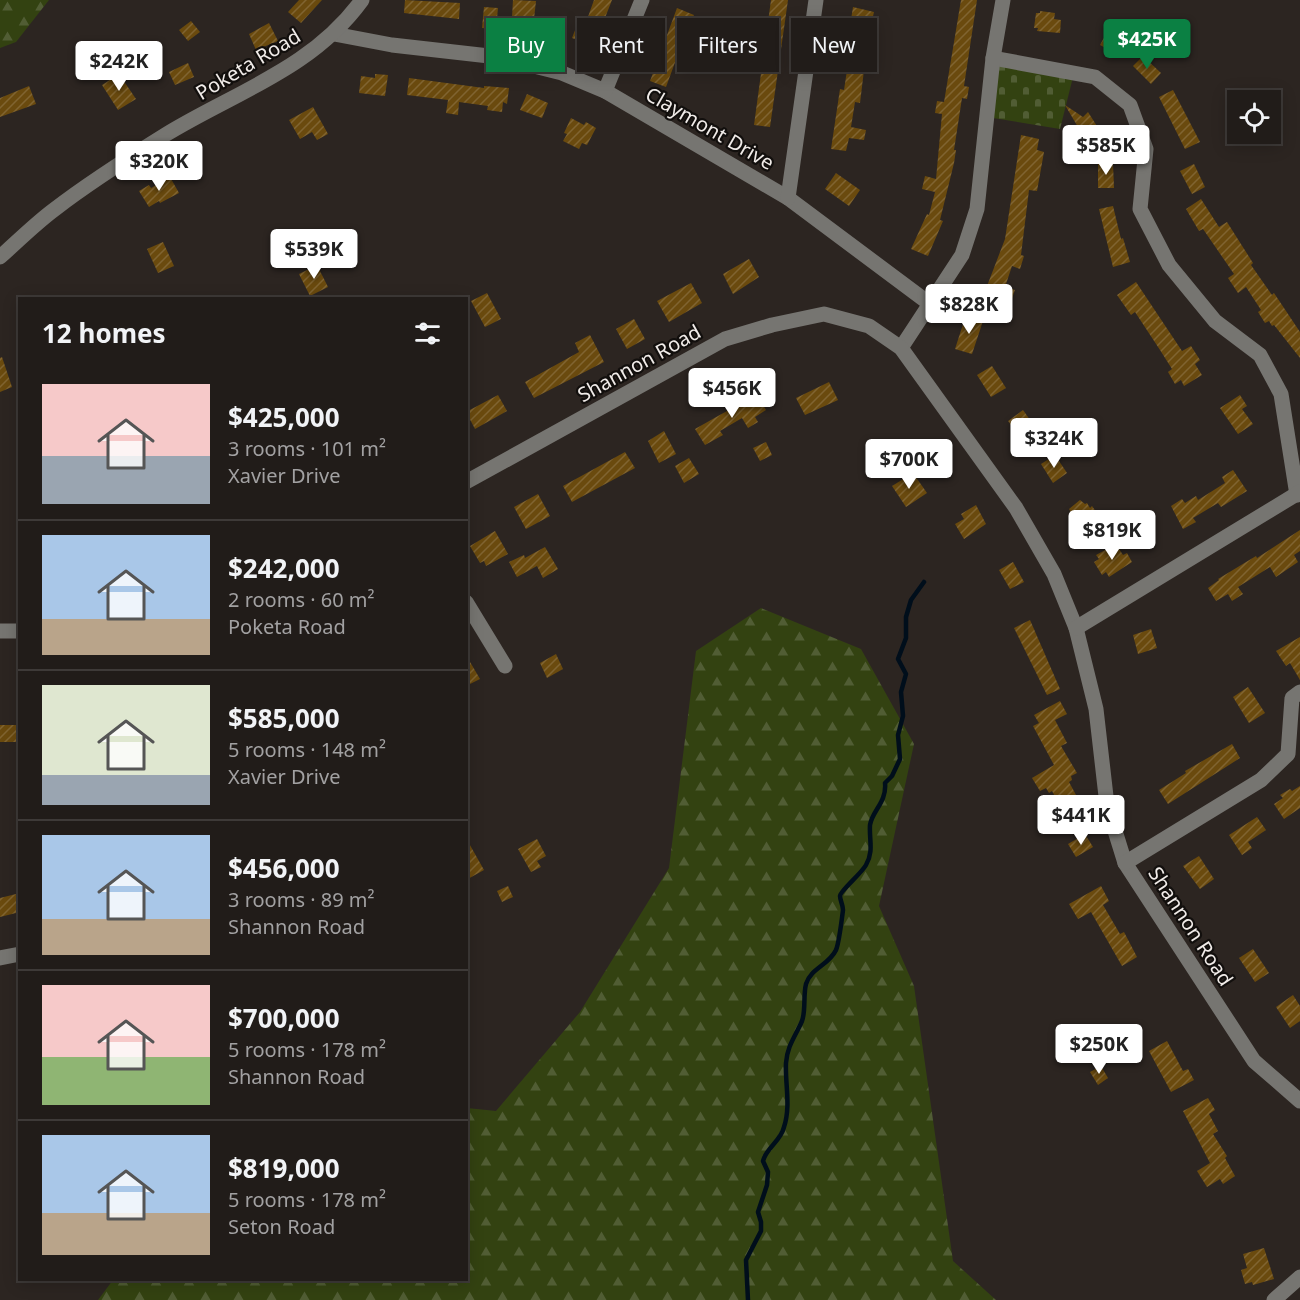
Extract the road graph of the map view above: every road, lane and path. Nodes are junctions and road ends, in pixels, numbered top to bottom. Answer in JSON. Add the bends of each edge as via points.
{"nodes":[{"id":1,"x":362,"y":0,"type":"edge"},
{"id":2,"x":642,"y":0,"type":"edge"},
{"id":3,"x":816,"y":0,"type":"edge"},
{"id":4,"x":1003,"y":0,"type":"edge"},
{"id":5,"x":334,"y":34,"type":"junction"},
{"id":6,"x":993,"y":58,"type":"junction"},
{"id":7,"x":605,"y":91,"type":"junction"},
{"id":8,"x":788,"y":198,"type":"junction"},
{"id":9,"x":0,"y":256,"type":"edge"},
{"id":10,"x":930,"y":304,"type":"junction"},
{"id":11,"x":901,"y":348,"type":"junction"},
{"id":12,"x":468,"y":481,"type":"edge"},
{"id":13,"x":1298,"y":493,"type":"edge"},
{"id":14,"x":468,"y":605,"type":"edge"},
{"id":15,"x":1076,"y":627,"type":"junction"},
{"id":16,"x":0,"y":631,"type":"edge"},
{"id":17,"x":18,"y":631,"type":"edge"},
{"id":18,"x":505,"y":666,"type":"dead end"},
{"id":19,"x":1300,"y":692,"type":"edge"},
{"id":20,"x":1125,"y":863,"type":"junction"},
{"id":21,"x":18,"y":954,"type":"edge"},
{"id":22,"x":0,"y":958,"type":"edge"},
{"id":23,"x":1300,"y":1101,"type":"edge"},
{"id":24,"x":1300,"y":1276,"type":"edge"},
{"id":25,"x":1274,"y":1300,"type":"edge"}],
"edges":[{"from":1,"to":5,"type":"street","name":"Poketa Road"},
{"from":2,"to":7,"type":"street"},
{"from":3,"to":8,"type":"street"},
{"from":4,"to":6,"type":"street"},
{"from":5,"to":7,"type":"street","name":"Claymont Drive","via":[[498,57],[562,73]]},
{"from":5,"to":9,"type":"street","name":"Poketa Road","via":[[257,87],[167,134],[88,185]]},
{"from":6,"to":10,"type":"street","via":[[977,209],[962,255]]},
{"from":6,"to":13,"type":"street","via":[[1095,77],[1130,105],[1146,149],[1140,209],[1169,266],[1215,321],[1260,355],[1281,394]]},
{"from":7,"to":8,"type":"street","name":"Claymont Drive"},
{"from":8,"to":10,"type":"street","name":"Claymont Drive"},
{"from":10,"to":11,"type":"street"},
{"from":11,"to":12,"type":"street","name":"Shannon Road","via":[[869,326],[824,314],[725,339]]},
{"from":11,"to":15,"type":"street","name":"Shannon Road","via":[[1016,508],[1054,574]]},
{"from":13,"to":15,"type":"street"},
{"from":14,"to":18,"type":"street"},
{"from":15,"to":20,"type":"street","name":"Shannon Road","via":[[1096,709],[1107,805]]},
{"from":16,"to":17,"type":"street"},
{"from":19,"to":20,"type":"street","via":[[1292,698],[1288,754],[1261,780]]},
{"from":20,"to":23,"type":"street","name":"Shannon Road","via":[[1254,1060]]},
{"from":21,"to":22,"type":"street"},
{"from":24,"to":25,"type":"street"}]}
